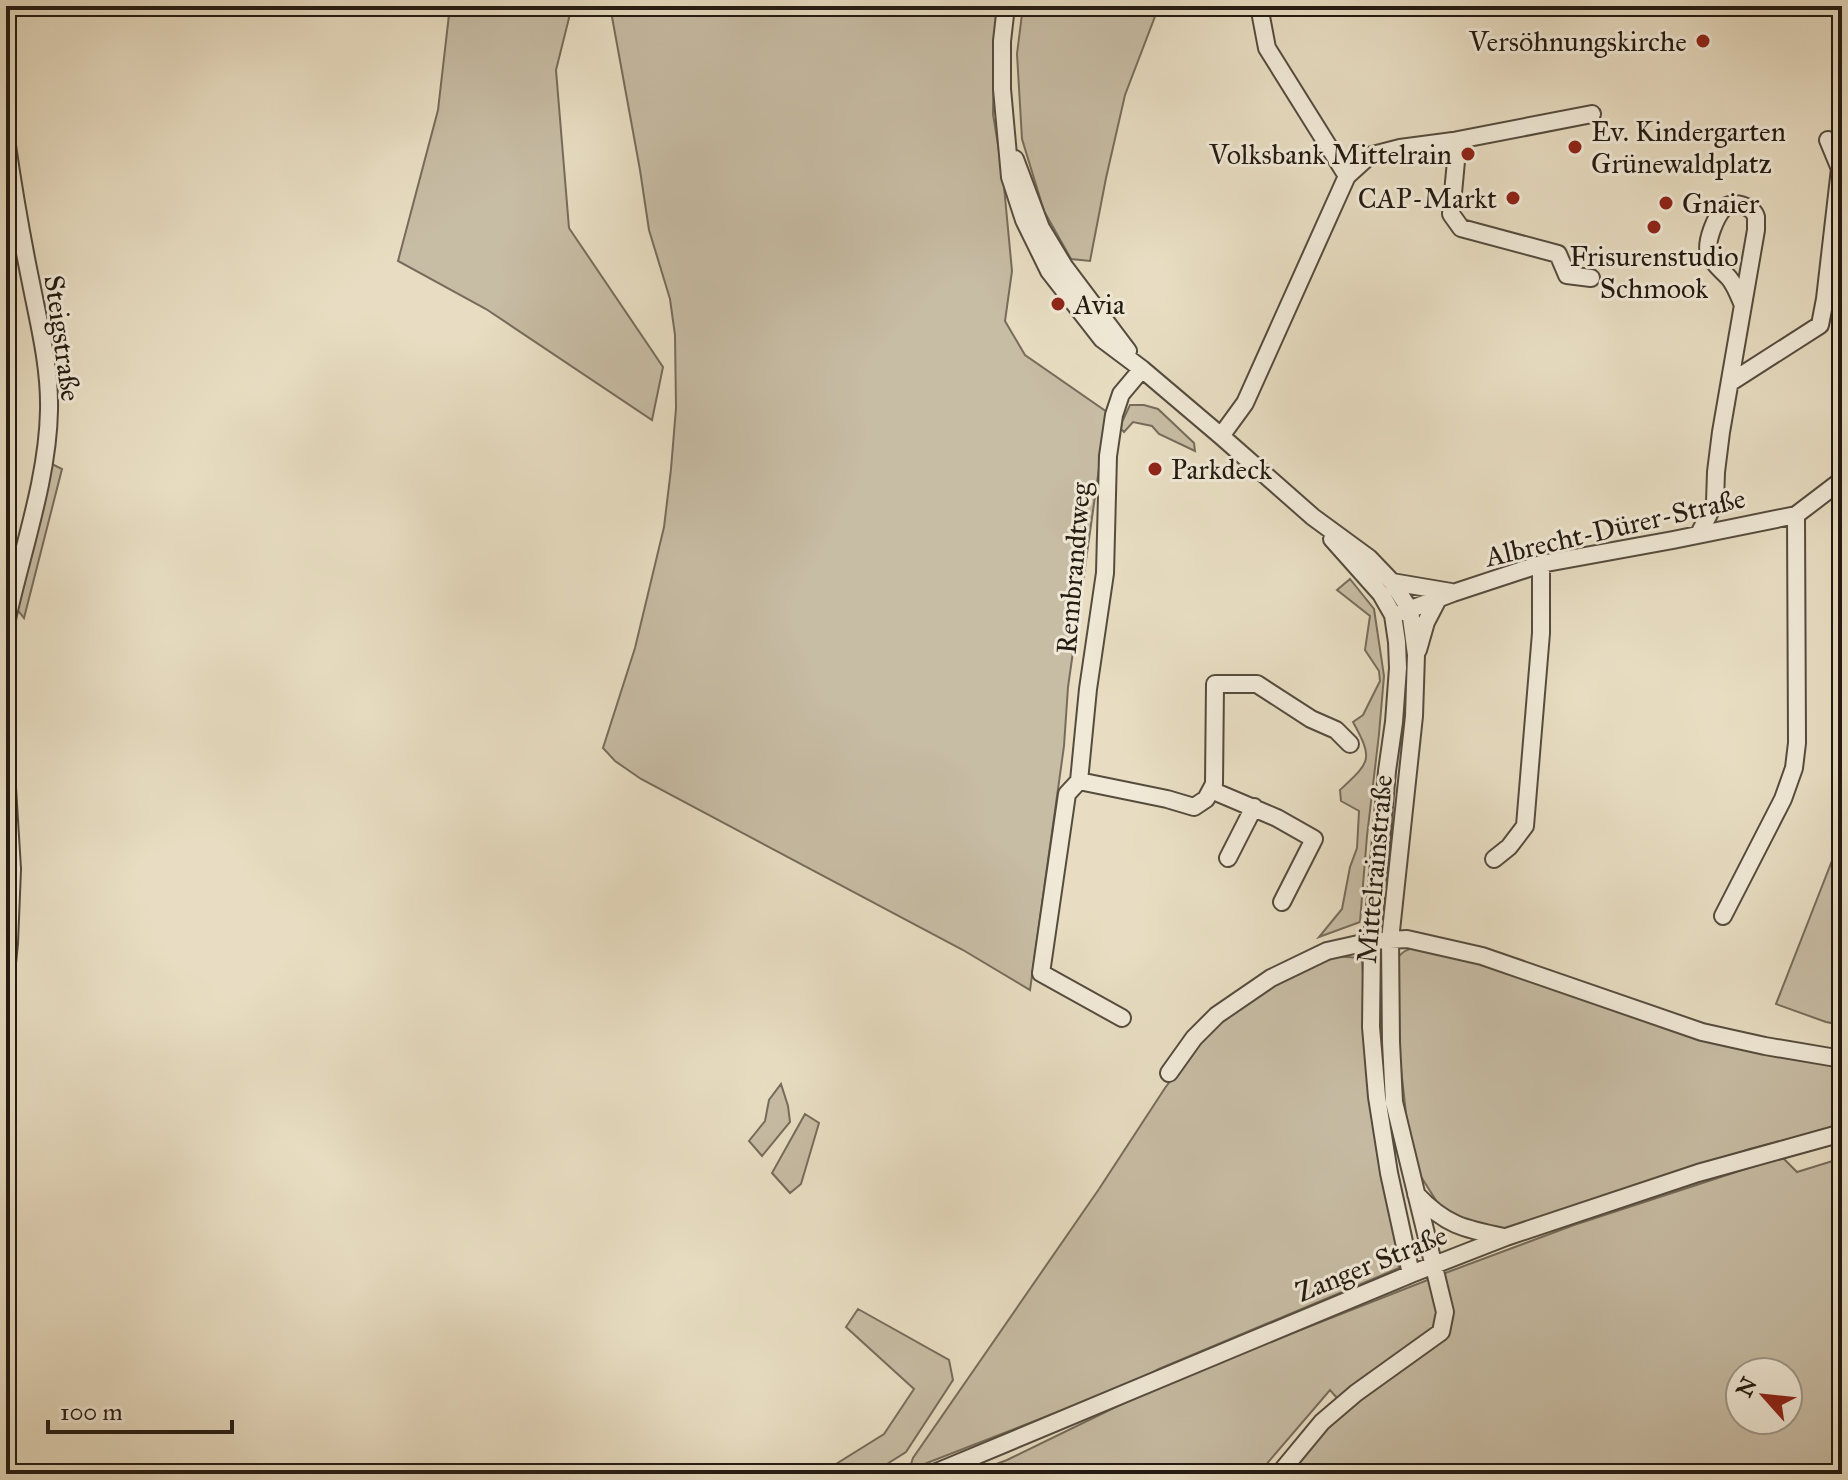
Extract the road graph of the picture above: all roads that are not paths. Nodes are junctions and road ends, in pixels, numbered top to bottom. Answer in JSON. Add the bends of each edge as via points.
{"nodes":[{"id":1,"x":1006,"y":6,"type":"edge"},
{"id":2,"x":1259,"y":6,"type":"edge"},
{"id":3,"x":1592,"y":114,"type":"dead end"},
{"id":4,"x":6,"y":139,"type":"edge"},
{"id":5,"x":1458,"y":140,"type":"junction"},
{"id":6,"x":1828,"y":140,"type":"dead end"},
{"id":7,"x":1347,"y":176,"type":"junction"},
{"id":8,"x":1591,"y":278,"type":"dead end"},
{"id":9,"x":1743,"y":305,"type":"junction"},
{"id":10,"x":1142,"y":369,"type":"junction"},
{"id":11,"x":1731,"y":382,"type":"junction"},
{"id":12,"x":1221,"y":436,"type":"junction"},
{"id":13,"x":1842,"y":480,"type":"edge"},
{"id":14,"x":1796,"y":515,"type":"junction"},
{"id":15,"x":1313,"y":517,"type":"junction"},
{"id":16,"x":1699,"y":534,"type":"junction"},
{"id":17,"x":1541,"y":564,"type":"junction"},
{"id":18,"x":1392,"y":582,"type":"junction"},
{"id":19,"x":1445,"y":596,"type":"junction"},
{"id":20,"x":1410,"y":610,"type":"junction"},
{"id":21,"x":1393,"y":615,"type":"junction"},
{"id":22,"x":6,"y":638,"type":"edge"},
{"id":23,"x":1416,"y":655,"type":"junction"},
{"id":24,"x":1350,"y":744,"type":"dead end"},
{"id":25,"x":6,"y":771,"type":"edge"},
{"id":26,"x":1079,"y":781,"type":"junction"},
{"id":27,"x":1211,"y":790,"type":"junction"},
{"id":28,"x":1254,"y":807,"type":"junction"},
{"id":29,"x":1228,"y":858,"type":"dead end"},
{"id":30,"x":1494,"y":859,"type":"dead end"},
{"id":31,"x":1282,"y":902,"type":"dead end"},
{"id":32,"x":1723,"y":916,"type":"dead end"},
{"id":33,"x":1390,"y":940,"type":"junction"},
{"id":34,"x":1372,"y":941,"type":"junction"},
{"id":35,"x":6,"y":973,"type":"edge"},
{"id":36,"x":1122,"y":1018,"type":"dead end"},
{"id":37,"x":1842,"y":1059,"type":"edge"},
{"id":38,"x":1169,"y":1073,"type":"dead end"},
{"id":39,"x":1842,"y":1133,"type":"edge"},
{"id":40,"x":1416,"y":1194,"type":"junction"},
{"id":41,"x":1506,"y":1237,"type":"junction"},
{"id":42,"x":1434,"y":1265,"type":"junction"},
{"id":43,"x":1411,"y":1274,"type":"junction"},
{"id":44,"x":932,"y":1474,"type":"edge"},
{"id":45,"x":1279,"y":1474,"type":"edge"}],
"edges":[{"from":1,"to":10,"type":"street","name":"Mittelrainstraße","via":[[1002,89],[1010,177],[1024,220],[1049,271],[1102,339]]},
{"from":2,"to":7,"type":"street","via":[[1267,48]]},
{"from":3,"to":5,"type":"street"},
{"from":4,"to":22,"type":"street","name":"Steigstraße","via":[[44,349],[49,407],[47,444]]},
{"from":5,"to":7,"type":"street","via":[[1369,156]]},
{"from":5,"to":8,"type":"street","via":[[1451,214],[1461,228],[1558,254],[1567,275]]},
{"from":6,"to":11,"type":"street","via":[[1840,169],[1820,325]]},
{"from":7,"to":12,"type":"street","via":[[1245,403]]},
{"from":9,"to":9,"type":"street","via":[[1756,218],[1736,204],[1723,209],[1707,246]]},
{"from":9,"to":11,"type":"street"},
{"from":10,"to":12,"type":"street","name":"Mittelrainstraße"},
{"from":10,"to":26,"type":"street","name":"Rembrandtweg","via":[[1121,394],[1114,415],[1105,573]]},
{"from":11,"to":16,"type":"street","via":[[1715,502]]},
{"from":12,"to":15,"type":"street","name":"Mittelrainstraße"},
{"from":13,"to":14,"type":"street","name":"Albrecht-Dürer-Straße"},
{"from":14,"to":16,"type":"street","name":"Albrecht-Dürer-Straße"},
{"from":14,"to":32,"type":"street","via":[[1794,768]]},
{"from":15,"to":18,"type":"street","name":"Mittelrainstraße"},
{"from":15,"to":21,"type":"street","name":"Mittelrainstraße"},
{"from":16,"to":17,"type":"street","name":"Albrecht-Dürer-Straße"},
{"from":17,"to":19,"type":"street","name":"Albrecht-Dürer-Straße"},
{"from":17,"to":30,"type":"street","via":[[1541,633],[1525,826]]},
{"from":18,"to":19,"type":"street"},
{"from":18,"to":20,"type":"street","name":"Mittelrainstraße"},
{"from":19,"to":20,"type":"street","name":"Albrecht-Dürer-Straße"},
{"from":19,"to":23,"type":"street","via":[[1426,622]]},
{"from":20,"to":21,"type":"street","name":"Albrecht-Dürer-Straße"},
{"from":20,"to":23,"type":"street","name":"Mittelrainstraße"},
{"from":21,"to":34,"type":"street","name":"Mittelrainstraße","via":[[1398,668]]},
{"from":23,"to":33,"type":"street","name":"Mittelrainstraße"},
{"from":24,"to":27,"type":"street","via":[[1336,730],[1257,684],[1215,684]]},
{"from":25,"to":35,"type":"street","via":[[12,869]]},
{"from":26,"to":27,"type":"street","via":[[1194,807]]},
{"from":26,"to":36,"type":"street","name":"Rembrandtweg","via":[[1067,794],[1041,973]]},
{"from":27,"to":28,"type":"street"},
{"from":28,"to":29,"type":"street"},
{"from":28,"to":31,"type":"street","via":[[1314,839]]},
{"from":33,"to":34,"type":"street"},
{"from":33,"to":37,"type":"street","via":[[1482,956],[1702,1032]]},
{"from":33,"to":40,"type":"street","name":"Mittelrainstraße","via":[[1394,1102]]},
{"from":34,"to":38,"type":"street","via":[[1327,951],[1259,986],[1217,1015]]},
{"from":34,"to":43,"type":"street","name":"Mittelrainstraße","via":[[1377,1097]]},
{"from":39,"to":41,"type":"street","name":"Zanger Straße","via":[[1698,1173]]},
{"from":40,"to":41,"type":"street","via":[[1455,1226]]},
{"from":40,"to":42,"type":"street","name":"Mittelrainstraße"},
{"from":41,"to":42,"type":"street","name":"Zanger Straße"},
{"from":42,"to":43,"type":"street","name":"Zanger Straße"},
{"from":42,"to":45,"type":"street","name":"Mittelrainstraße","via":[[1445,1312],[1441,1332],[1322,1422]]},
{"from":43,"to":44,"type":"street","name":"Zanger Straße"}]}
